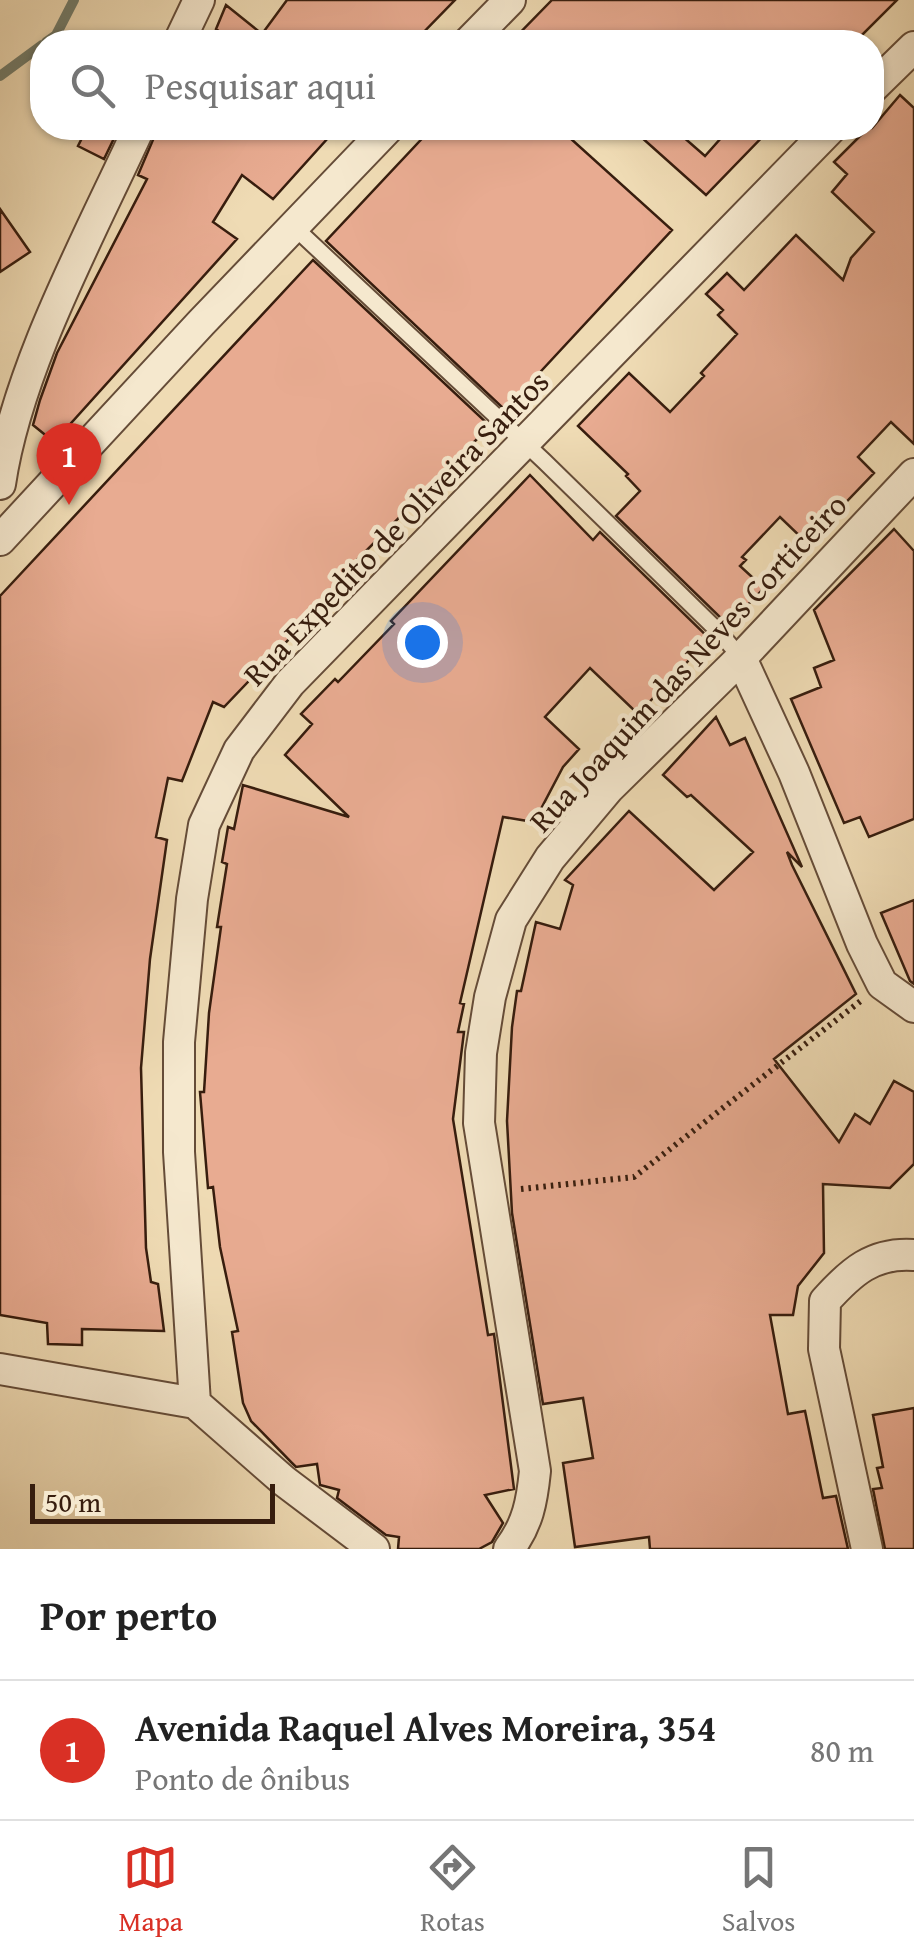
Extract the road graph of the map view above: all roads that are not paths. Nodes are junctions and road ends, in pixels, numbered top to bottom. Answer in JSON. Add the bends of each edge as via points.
{"nodes":[{"id":1,"x":199,"y":0,"type":"edge"},
{"id":2,"x":510,"y":0,"type":"edge"},
{"id":3,"x":185,"y":30,"type":"edge"},
{"id":4,"x":481,"y":30,"type":"edge"},
{"id":5,"x":914,"y":47,"type":"edge"},
{"id":6,"x":884,"y":76,"type":"edge"},
{"id":7,"x":134,"y":140,"type":"edge"},
{"id":8,"x":376,"y":140,"type":"edge"},
{"id":9,"x":819,"y":140,"type":"edge"},
{"id":10,"x":294,"y":226,"type":"junction"},
{"id":11,"x":525,"y":444,"type":"junction"},
{"id":12,"x":914,"y":474,"type":"edge"},
{"id":13,"x":0,"y":484,"type":"edge"},
{"id":14,"x":0,"y":540,"type":"edge"},
{"id":15,"x":741,"y":658,"type":"junction"},
{"id":16,"x":914,"y":1007,"type":"edge"},
{"id":17,"x":914,"y":1255,"type":"edge"},
{"id":18,"x":0,"y":1369,"type":"edge"},
{"id":19,"x":196,"y":1403,"type":"junction"},
{"id":20,"x":374,"y":1549,"type":"edge"},
{"id":21,"x":509,"y":1549,"type":"edge"},
{"id":22,"x":867,"y":1549,"type":"edge"}],
"edges":[{"from":1,"to":3,"type":"street"},
{"from":2,"to":4,"type":"street"},
{"from":5,"to":6,"type":"street"},
{"from":7,"to":13,"type":"street","via":[[53,317],[18,410]]},
{"from":8,"to":10,"type":"street"},
{"from":9,"to":11,"type":"street","name":"Rua Expedito de Oliveira Santos"},
{"from":10,"to":11,"type":"lane"},
{"from":10,"to":14,"type":"street"},
{"from":11,"to":15,"type":"lane"},
{"from":11,"to":19,"type":"street","name":"Rua Expedito de Oliveira Santos","via":[[290,683],[239,750],[204,824],[179,1042],[178,1152]]},
{"from":12,"to":15,"type":"street","name":"Rua Joaquim das Neves Corticeiro"},
{"from":15,"to":16,"type":"street","via":[[862,944],[882,984]]},
{"from":15,"to":21,"type":"street","name":"Rua Joaquim das Neves Corticeiro","via":[[608,788],[550,858],[511,920],[490,996],[479,1123],[535,1471],[524,1530]]},
{"from":17,"to":22,"type":"street","via":[[890,1253],[876,1260],[848,1275],[824,1301],[824,1349]]},
{"from":18,"to":19,"type":"street"},
{"from":19,"to":20,"type":"street"}]}
